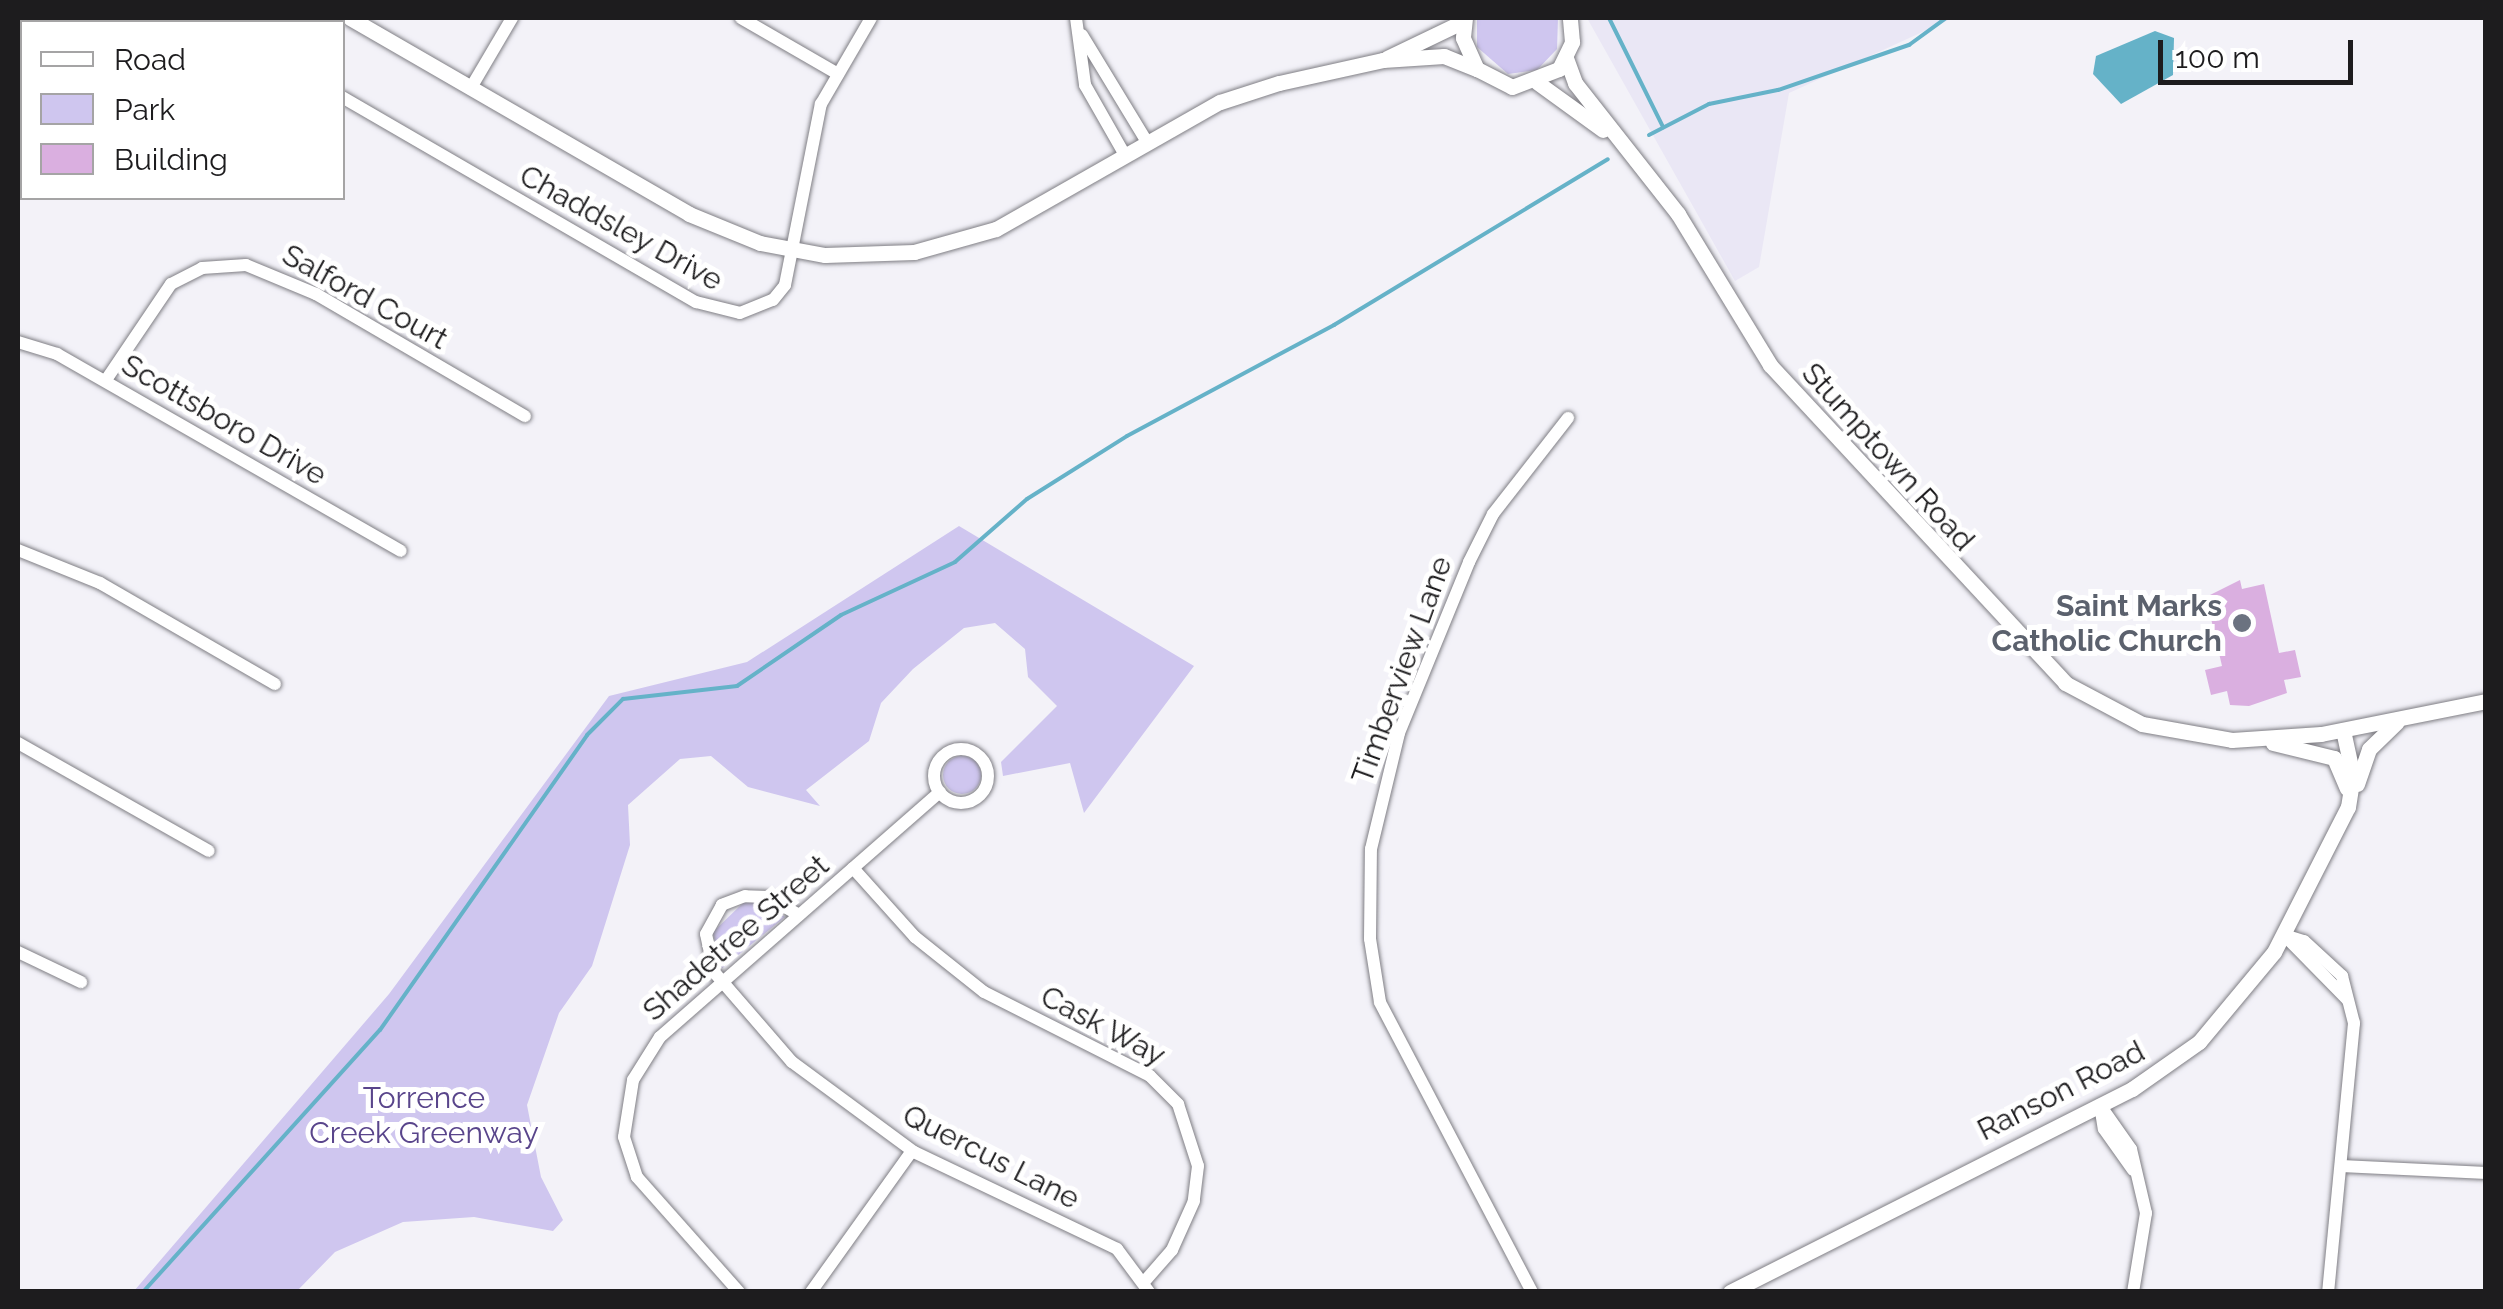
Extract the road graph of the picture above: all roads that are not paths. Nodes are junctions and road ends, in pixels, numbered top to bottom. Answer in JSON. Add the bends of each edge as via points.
{"nodes":[{"id":1,"x":350,"y":18,"type":"edge"},
{"id":2,"x":512,"y":18,"type":"edge"},
{"id":3,"x":741,"y":18,"type":"edge"},
{"id":4,"x":871,"y":18,"type":"edge"},
{"id":5,"x":1076,"y":18,"type":"edge"},
{"id":6,"x":1570,"y":18,"type":"edge"},
{"id":7,"x":1464,"y":19,"type":"edge"},
{"id":8,"x":1081,"y":33,"type":"junction"},
{"id":9,"x":1566,"y":58,"type":"junction"},
{"id":10,"x":1383,"y":60,"type":"junction"},
{"id":11,"x":1476,"y":68,"type":"junction"},
{"id":12,"x":838,"y":74,"type":"junction"},
{"id":13,"x":1538,"y":83,"type":"junction"},
{"id":14,"x":472,"y":86,"type":"junction"},
{"id":15,"x":345,"y":99,"type":"edge"},
{"id":16,"x":1615,"y":137,"type":"junction"},
{"id":17,"x":1147,"y":142,"type":"junction"},
{"id":18,"x":1125,"y":155,"type":"junction"},
{"id":19,"x":794,"y":250,"type":"junction"},
{"id":20,"x":18,"y":342,"type":"edge"},
{"id":21,"x":106,"y":380,"type":"junction"},
{"id":22,"x":525,"y":416,"type":"dead end"},
{"id":23,"x":1568,"y":418,"type":"dead end"},
{"id":24,"x":18,"y":550,"type":"edge"},
{"id":25,"x":401,"y":551,"type":"dead end"},
{"id":26,"x":275,"y":684,"type":"dead end"},
{"id":27,"x":2486,"y":701,"type":"edge"},
{"id":28,"x":2411,"y":716,"type":"junction"},
{"id":29,"x":2343,"y":730,"type":"junction"},
{"id":30,"x":2265,"y":740,"type":"junction"},
{"id":31,"x":18,"y":743,"type":"edge"},
{"id":32,"x":940,"y":792,"type":"junction"},
{"id":33,"x":2348,"y":806,"type":"junction"},
{"id":34,"x":209,"y":851,"type":"dead end"},
{"id":35,"x":853,"y":868,"type":"junction"},
{"id":36,"x":799,"y":915,"type":"junction"},
{"id":37,"x":2284,"y":935,"type":"junction"},
{"id":38,"x":19,"y":958,"type":"edge"},
{"id":39,"x":81,"y":982,"type":"dead end"},
{"id":40,"x":722,"y":982,"type":"junction"},
{"id":41,"x":2100,"y":1105,"type":"junction"},
{"id":42,"x":912,"y":1150,"type":"junction"},
{"id":43,"x":2342,"y":1166,"type":"junction"},
{"id":44,"x":2486,"y":1173,"type":"edge"},
{"id":45,"x":1146,"y":1287,"type":"edge"},
{"id":46,"x":739,"y":1292,"type":"edge"},
{"id":47,"x":812,"y":1292,"type":"edge"},
{"id":48,"x":1532,"y":1292,"type":"edge"},
{"id":49,"x":1730,"y":1292,"type":"edge"},
{"id":50,"x":2133,"y":1292,"type":"edge"},
{"id":51,"x":2328,"y":1292,"type":"edge"}],
"edges":[{"from":1,"to":14,"type":"street"},
{"from":2,"to":14,"type":"street"},
{"from":3,"to":12,"type":"street"},
{"from":4,"to":12,"type":"street","name":"Chaddsley Drive"},
{"from":5,"to":8,"type":"street"},
{"from":6,"to":9,"type":"street"},
{"from":7,"to":10,"type":"street"},
{"from":7,"to":11,"type":"street"},
{"from":8,"to":17,"type":"street"},
{"from":8,"to":18,"type":"street","via":[[1085,84]]},
{"from":9,"to":13,"type":"street"},
{"from":9,"to":16,"type":"street","name":"Stumptown Road"},
{"from":10,"to":11,"type":"street","via":[[1444,56]]},
{"from":10,"to":17,"type":"street","via":[[1244,92]]},
{"from":11,"to":13,"type":"street","via":[[1499,84]]},
{"from":12,"to":19,"type":"street","name":"Chaddsley Drive","via":[[817,117]]},
{"from":13,"to":16,"type":"street","name":"Stumptown Road"},
{"from":14,"to":19,"type":"street","via":[[689,214]]},
{"from":15,"to":19,"type":"street","name":"Chaddsley Drive","via":[[710,309],[740,313],[773,300]]},
{"from":16,"to":30,"type":"street","name":"Stumptown Road","via":[[1678,214],[1770,365],[2030,653],[2084,696],[2142,724],[2209,739]]},
{"from":17,"to":18,"type":"street"},
{"from":18,"to":19,"type":"street","via":[[1041,208],[956,243],[868,255]]},
{"from":20,"to":21,"type":"street","name":"Scottsboro Drive","via":[[40,346]]},
{"from":21,"to":22,"type":"street","name":"Salford Court","via":[[171,284],[202,268],[246,264],[316,294]]},
{"from":21,"to":25,"type":"street","name":"Scottsboro Drive"},
{"from":23,"to":48,"type":"street","name":"Timberview Lane","via":[[1494,514],[1469,562],[1399,733],[1370,849],[1370,939],[1380,1002]]},
{"from":24,"to":26,"type":"street","via":[[100,583]]},
{"from":27,"to":28,"type":"street","name":"Stumptown Road"},
{"from":28,"to":29,"type":"street","name":"Stumptown Road"},
{"from":28,"to":33,"type":"street","via":[[2377,737]]},
{"from":29,"to":30,"type":"street","name":"Stumptown Road"},
{"from":29,"to":33,"type":"street","name":"Ranson Road","via":[[2353,776]]},
{"from":30,"to":33,"type":"street","via":[[2334,758]]},
{"from":31,"to":34,"type":"street"},
{"from":32,"to":32,"type":"street","via":[[956,802],[980,795],[988,772],[980,756],[963,748],[946,753],[935,768]]},
{"from":32,"to":35,"type":"street","name":"Shadetree Street"},
{"from":33,"to":37,"type":"street","name":"Ranson Road"},
{"from":35,"to":36,"type":"street","name":"Shadetree Street"},
{"from":35,"to":45,"type":"street","name":"Cask Way","via":[[915,937],[984,992],[1150,1076],[1178,1104],[1198,1166],[1194,1201]]},
{"from":36,"to":40,"type":"street","name":"Shadetree Street"},
{"from":36,"to":40,"type":"street","via":[[768,897],[722,905],[705,946]]},
{"from":37,"to":41,"type":"street","name":"Ranson Road","via":[[2198,1042]]},
{"from":37,"to":43,"type":"street","via":[[2346,999],[2355,1050]]},
{"from":38,"to":39,"type":"street"},
{"from":40,"to":42,"type":"street","name":"Quercus Lane","via":[[806,1075]]},
{"from":40,"to":46,"type":"street","name":"Shadetree Street","via":[[649,1050],[632,1080],[624,1138],[649,1198]]},
{"from":41,"to":49,"type":"street","name":"Ranson Road"},
{"from":41,"to":50,"type":"street","via":[[2118,1122],[2146,1213]]},
{"from":42,"to":45,"type":"street","name":"Quercus Lane","via":[[1116,1249]]},
{"from":42,"to":47,"type":"street"},
{"from":43,"to":44,"type":"street"},
{"from":43,"to":51,"type":"street"}]}
